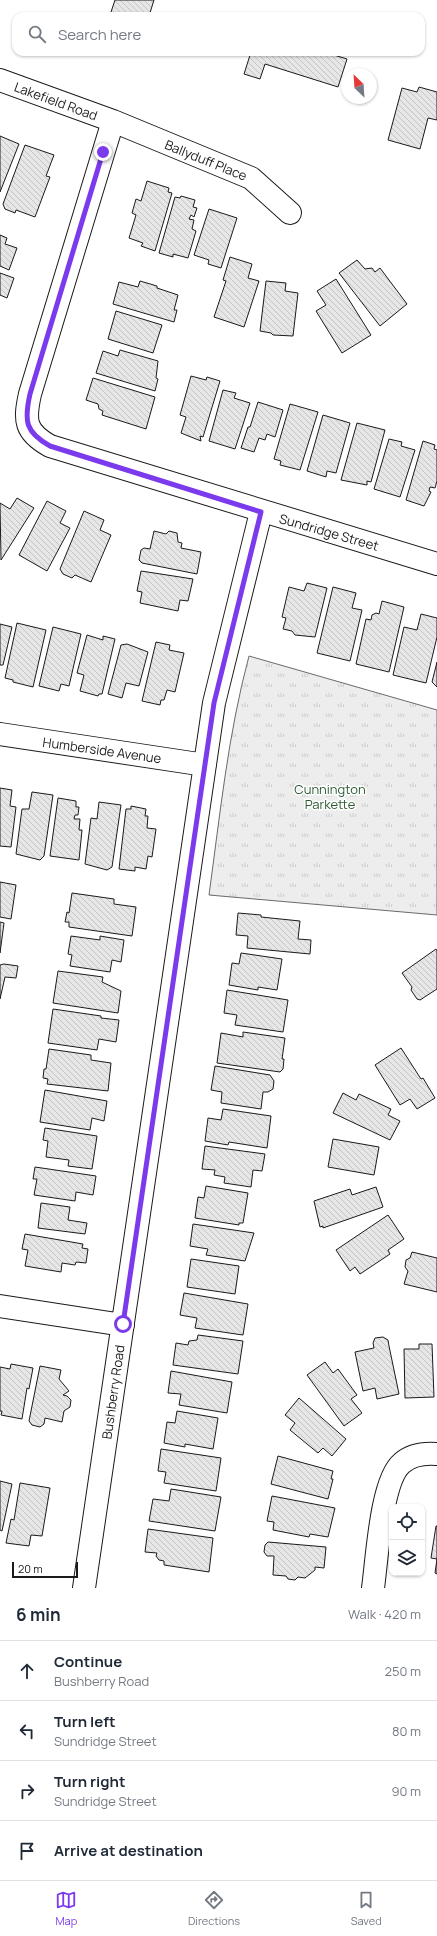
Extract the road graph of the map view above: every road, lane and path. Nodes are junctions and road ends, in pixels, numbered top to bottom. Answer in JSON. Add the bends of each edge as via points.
{"nodes":[{"id":1,"x":0,"y":80,"type":"edge"},
{"id":2,"x":113,"y":121,"type":"junction"},
{"id":3,"x":290,"y":213,"type":"dead end"},
{"id":4,"x":261,"y":512,"type":"junction"},
{"id":5,"x":437,"y":564,"type":"edge"},
{"id":6,"x":0,"y":734,"type":"edge"},
{"id":7,"x":205,"y":765,"type":"junction"},
{"id":8,"x":0,"y":1306,"type":"edge"},
{"id":9,"x":123,"y":1324,"type":"junction"},
{"id":10,"x":437,"y":1454,"type":"edge"},
{"id":11,"x":84,"y":1588,"type":"edge"},
{"id":12,"x":373,"y":1588,"type":"edge"}],
"edges":[{"from":1,"to":2,"type":"street","name":"Lakefield Road"},
{"from":2,"to":3,"type":"street","name":"Ballyduff Place","via":[[251,178]]},
{"from":2,"to":4,"type":"street","name":"Sundridge Street","via":[[30,394],[26,414],[29,429],[39,440],[50,446]]},
{"from":4,"to":5,"type":"street","name":"Sundridge Street"},
{"from":4,"to":7,"type":"street","name":"Bushberry Road","via":[[214,703]]},
{"from":6,"to":7,"type":"street","name":"Humberside Avenue"},
{"from":7,"to":9,"type":"street","name":"Bushberry Road"},
{"from":8,"to":9,"type":"street"},
{"from":9,"to":11,"type":"street","name":"Bushberry Road"},
{"from":10,"to":12,"type":"street","via":[[417,1455],[402,1462],[389,1483]]}]}
